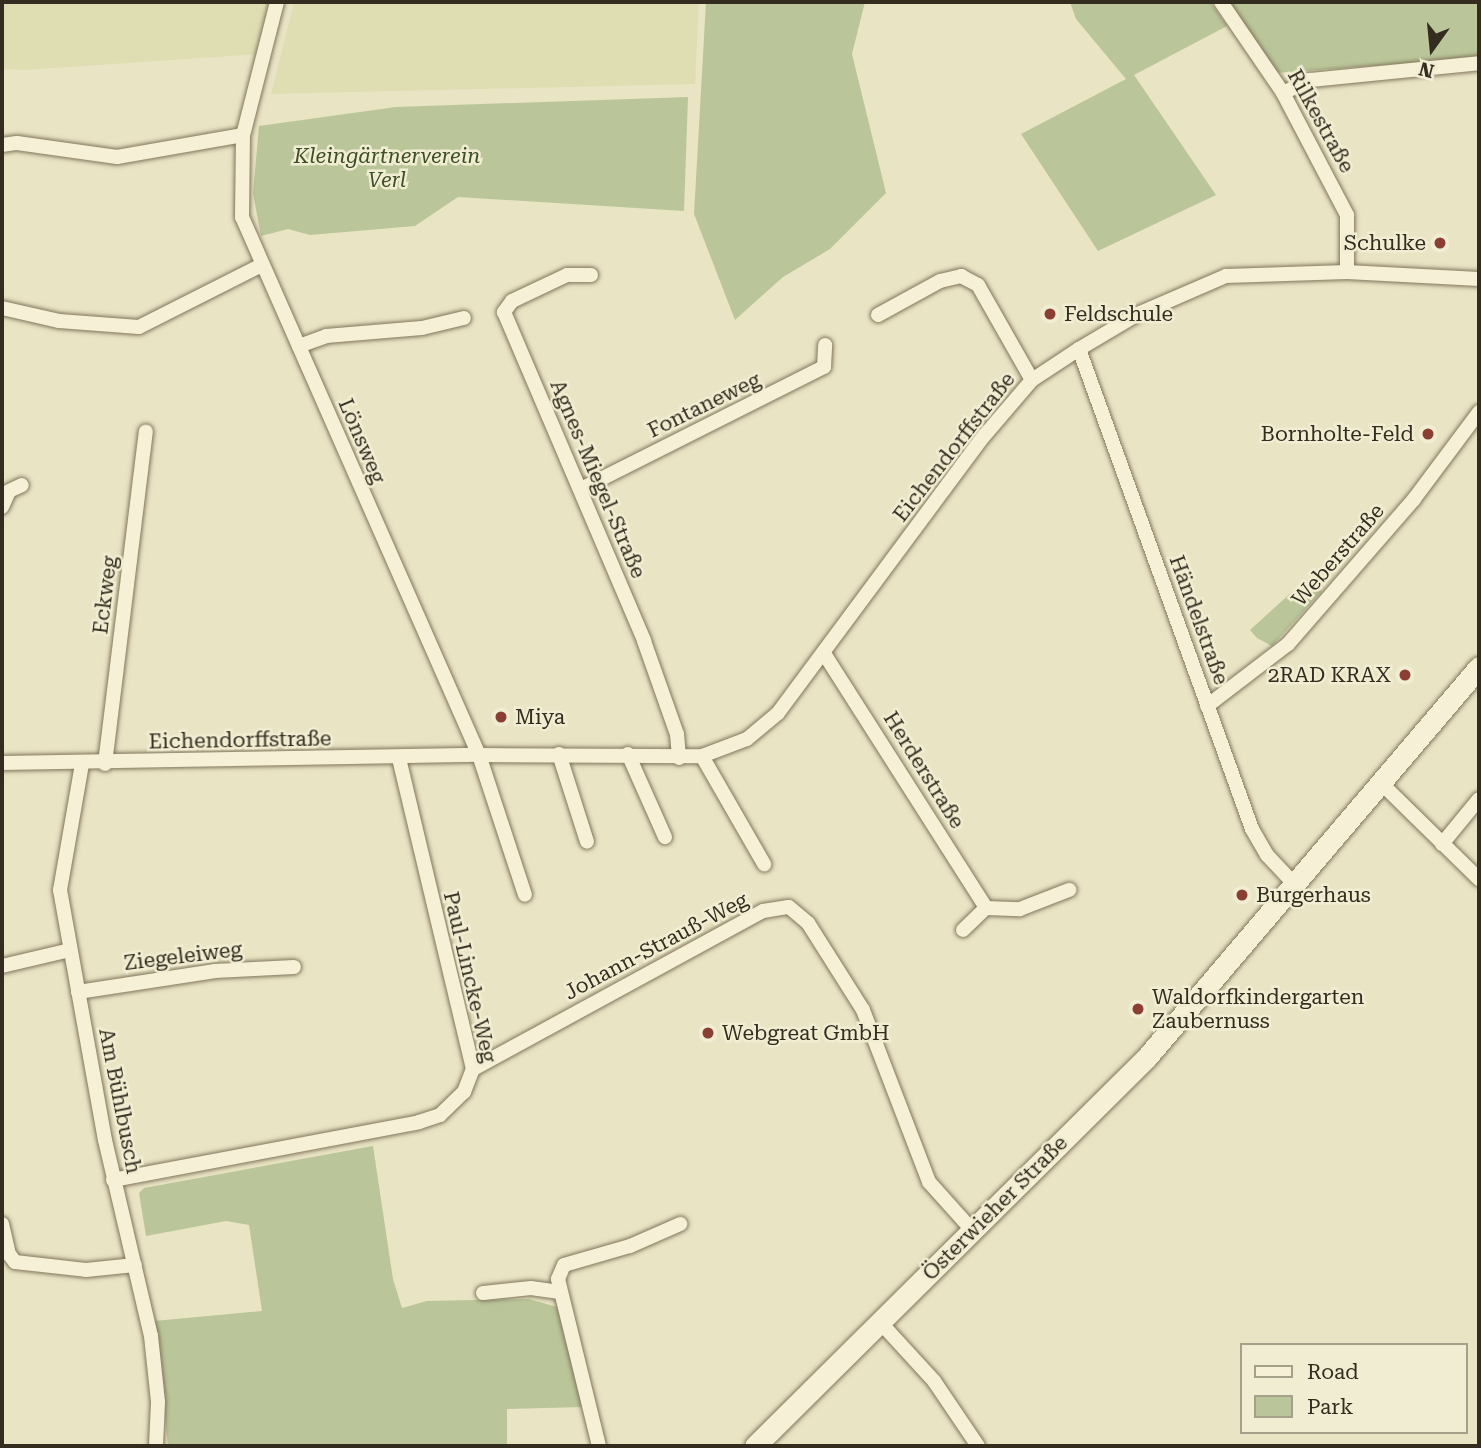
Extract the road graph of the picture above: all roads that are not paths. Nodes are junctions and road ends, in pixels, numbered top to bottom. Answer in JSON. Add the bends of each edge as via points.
{"nodes":[{"id":1,"x":277,"y":2,"type":"edge"},
{"id":2,"x":1222,"y":2,"type":"edge"},
{"id":3,"x":1479,"y":63,"type":"edge"},
{"id":4,"x":1283,"y":93,"type":"junction"},
{"id":5,"x":243,"y":135,"type":"junction"},
{"id":6,"x":2,"y":145,"type":"edge"},
{"id":7,"x":262,"y":265,"type":"junction"},
{"id":8,"x":1347,"y":272,"type":"junction"},
{"id":9,"x":592,"y":275,"type":"dead end"},
{"id":10,"x":1479,"y":279,"type":"edge"},
{"id":11,"x":2,"y":308,"type":"edge"},
{"id":12,"x":878,"y":315,"type":"dead end"},
{"id":13,"x":464,"y":318,"type":"dead end"},
{"id":14,"x":825,"y":345,"type":"dead end"},
{"id":15,"x":299,"y":346,"type":"junction"},
{"id":16,"x":1079,"y":349,"type":"junction"},
{"id":17,"x":1032,"y":380,"type":"junction"},
{"id":18,"x":1479,"y":412,"type":"edge"},
{"id":19,"x":146,"y":432,"type":"dead end"},
{"id":20,"x":22,"y":485,"type":"dead end"},
{"id":21,"x":583,"y":488,"type":"junction"},
{"id":22,"x":2,"y":507,"type":"edge"},
{"id":23,"x":825,"y":654,"type":"junction"},
{"id":24,"x":1479,"y":667,"type":"edge"},
{"id":25,"x":1208,"y":706,"type":"junction"},
{"id":26,"x":559,"y":754,"type":"junction"},
{"id":27,"x":628,"y":754,"type":"junction"},
{"id":28,"x":479,"y":755,"type":"junction"},
{"id":29,"x":702,"y":756,"type":"junction"},
{"id":30,"x":399,"y":758,"type":"junction"},
{"id":31,"x":679,"y":758,"type":"junction"},
{"id":32,"x":2,"y":763,"type":"edge"},
{"id":33,"x":82,"y":764,"type":"junction"},
{"id":34,"x":105,"y":764,"type":"junction"},
{"id":35,"x":1382,"y":784,"type":"junction"},
{"id":36,"x":1479,"y":799,"type":"edge"},
{"id":37,"x":665,"y":836,"type":"dead end"},
{"id":38,"x":587,"y":842,"type":"dead end"},
{"id":39,"x":1442,"y":844,"type":"junction"},
{"id":40,"x":764,"y":864,"type":"dead end"},
{"id":41,"x":1479,"y":879,"type":"edge"},
{"id":42,"x":1297,"y":887,"type":"junction"},
{"id":43,"x":1069,"y":890,"type":"dead end"},
{"id":44,"x":524,"y":895,"type":"dead end"},
{"id":45,"x":986,"y":908,"type":"junction"},
{"id":46,"x":963,"y":930,"type":"dead end"},
{"id":47,"x":70,"y":950,"type":"junction"},
{"id":48,"x":2,"y":966,"type":"edge"},
{"id":49,"x":294,"y":967,"type":"dead end"},
{"id":50,"x":78,"y":992,"type":"junction"},
{"id":51,"x":473,"y":1069,"type":"junction"},
{"id":52,"x":113,"y":1180,"type":"junction"},
{"id":53,"x":2,"y":1224,"type":"edge"},
{"id":54,"x":680,"y":1224,"type":"dead end"},
{"id":55,"x":972,"y":1230,"type":"junction"},
{"id":56,"x":135,"y":1265,"type":"junction"},
{"id":57,"x":558,"y":1292,"type":"junction"},
{"id":58,"x":483,"y":1293,"type":"dead end"},
{"id":59,"x":880,"y":1322,"type":"junction"},
{"id":60,"x":156,"y":1446,"type":"edge"},
{"id":61,"x":599,"y":1446,"type":"edge"},
{"id":62,"x":754,"y":1446,"type":"edge"},
{"id":63,"x":978,"y":1446,"type":"edge"}],
"edges":[{"from":1,"to":5,"type":"street","name":"Lönsweg"},
{"from":2,"to":4,"type":"street","name":"Rilkestraße"},
{"from":3,"to":4,"type":"street","via":[[1310,80]]},
{"from":4,"to":8,"type":"street","name":"Rilkestraße","via":[[1348,215]]},
{"from":5,"to":6,"type":"street","via":[[117,157],[17,143]]},
{"from":5,"to":7,"type":"street","name":"Lönsweg","via":[[242,217]]},
{"from":7,"to":11,"type":"street","via":[[139,327],[59,321]]},
{"from":7,"to":15,"type":"street","name":"Lönsweg"},
{"from":8,"to":10,"type":"street","name":"Eichendorffstraße"},
{"from":8,"to":16,"type":"street","name":"Eichendorffstraße","via":[[1226,276],[1138,314]]},
{"from":9,"to":21,"type":"street","name":"Agnes-Miegel-Straße","via":[[567,275],[512,301],[504,312]]},
{"from":12,"to":17,"type":"street","via":[[940,281],[961,276],[978,285]]},
{"from":13,"to":15,"type":"street","via":[[422,328],[326,336]]},
{"from":14,"to":21,"type":"street","name":"Fontaneweg","via":[[824,367]]},
{"from":15,"to":28,"type":"street","name":"Lönsweg"},
{"from":16,"to":17,"type":"street","name":"Eichendorffstraße"},
{"from":16,"to":25,"type":"street","name":"Händelstraße"},
{"from":17,"to":23,"type":"street","name":"Eichendorffstraße","via":[[984,436]]},
{"from":18,"to":25,"type":"street","name":"Weberstraße","via":[[1414,499],[1289,644]]},
{"from":19,"to":34,"type":"street","name":"Eckweg"},
{"from":20,"to":22,"type":"street","via":[[9,491]]},
{"from":21,"to":31,"type":"street","name":"Agnes-Miegel-Straße","via":[[677,734]]},
{"from":23,"to":29,"type":"street","name":"Eichendorffstraße","via":[[768,722],[747,739]]},
{"from":23,"to":45,"type":"street","name":"Herderstraße"},
{"from":24,"to":35,"type":"street","name":"Österwieher Straße"},
{"from":25,"to":42,"type":"street","name":"Händelstraße","via":[[1252,829]]},
{"from":26,"to":27,"type":"street","name":"Eichendorffstraße"},
{"from":26,"to":28,"type":"street","name":"Eichendorffstraße"},
{"from":26,"to":38,"type":"street"},
{"from":27,"to":31,"type":"street","name":"Eichendorffstraße"},
{"from":27,"to":37,"type":"street"},
{"from":28,"to":30,"type":"street","name":"Eichendorffstraße"},
{"from":28,"to":44,"type":"street"},
{"from":29,"to":31,"type":"street","name":"Eichendorffstraße"},
{"from":29,"to":40,"type":"street"},
{"from":30,"to":34,"type":"street","name":"Eichendorffstraße"},
{"from":30,"to":51,"type":"street","name":"Paul-Lincke-Weg"},
{"from":32,"to":33,"type":"street","name":"Eichendorffstraße"},
{"from":33,"to":34,"type":"street","name":"Eichendorffstraße"},
{"from":33,"to":47,"type":"street","name":"Am Bühlbusch","via":[[60,890]]},
{"from":35,"to":39,"type":"street"},
{"from":35,"to":42,"type":"street","name":"Österwieher Straße","via":[[1366,817]]},
{"from":36,"to":39,"type":"street"},
{"from":39,"to":41,"type":"street"},
{"from":42,"to":55,"type":"street","name":"Österwieher Straße","via":[[1253,947],[1229,964],[1147,1057]]},
{"from":43,"to":45,"type":"street","via":[[1020,909]]},
{"from":45,"to":46,"type":"street"},
{"from":47,"to":48,"type":"street"},
{"from":47,"to":50,"type":"street","name":"Am Bühlbusch"},
{"from":49,"to":50,"type":"street","name":"Ziegeleiweg","via":[[215,971]]},
{"from":50,"to":52,"type":"street","name":"Am Bühlbusch"},
{"from":51,"to":52,"type":"street","name":"Paul-Lincke-Weg","via":[[456,1104],[419,1122]]},
{"from":51,"to":55,"type":"street","name":"Johann-Strauß-Weg","via":[[763,911],[789,907],[808,923],[863,1010],[929,1182]]},
{"from":52,"to":56,"type":"street","name":"Am Bühlbusch"},
{"from":53,"to":56,"type":"street","via":[[15,1262],[86,1270]]},
{"from":54,"to":57,"type":"street","via":[[630,1246],[565,1265]]},
{"from":55,"to":59,"type":"street","name":"Österwieher Straße"},
{"from":56,"to":60,"type":"street","name":"Am Bühlbusch","via":[[151,1336],[158,1402]]},
{"from":57,"to":58,"type":"street"},
{"from":57,"to":61,"type":"street"},
{"from":59,"to":62,"type":"street","name":"Österwieher Straße"},
{"from":59,"to":63,"type":"street","via":[[934,1381]]}]}
